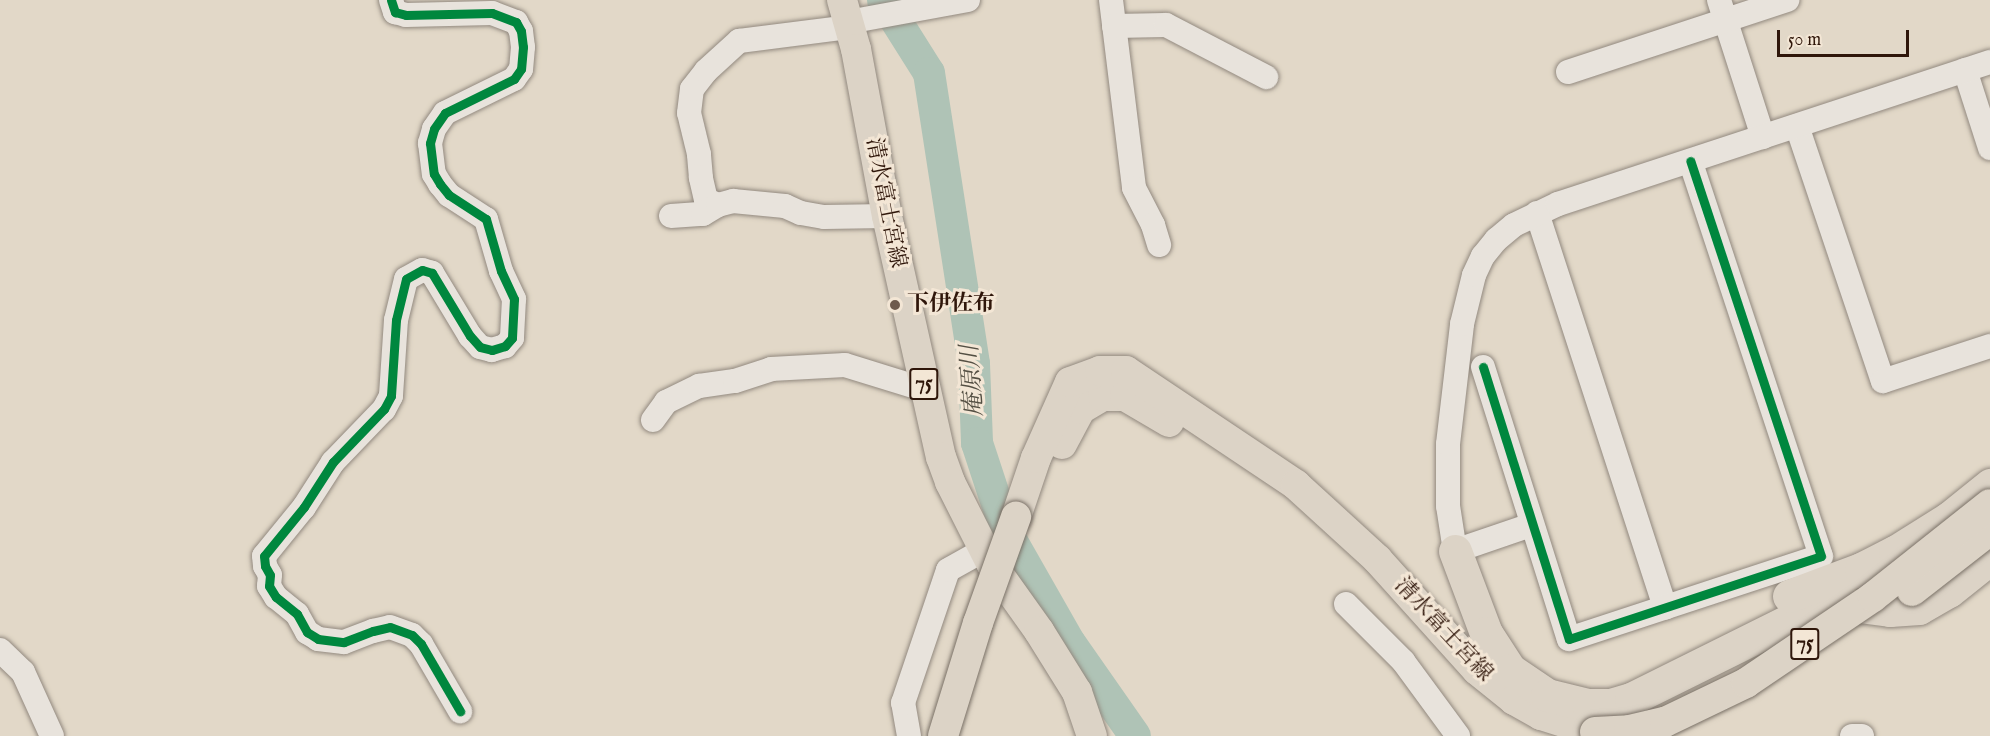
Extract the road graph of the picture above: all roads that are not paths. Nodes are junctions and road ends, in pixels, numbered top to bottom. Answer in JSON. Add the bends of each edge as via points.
{"nodes":[{"id":1,"x":391,"y":0,"type":"edge"},
{"id":2,"x":968,"y":0,"type":"edge"},
{"id":3,"x":1111,"y":0,"type":"edge"},
{"id":4,"x":1787,"y":0,"type":"edge"},
{"id":5,"x":1722,"y":10,"type":"edge"},
{"id":6,"x":847,"y":16,"type":"edge"},
{"id":7,"x":1114,"y":26,"type":"junction"},
{"id":8,"x":1990,"y":62,"type":"edge"},
{"id":9,"x":1965,"y":70,"type":"junction"},
{"id":10,"x":1568,"y":72,"type":"dead end"},
{"id":11,"x":1266,"y":77,"type":"dead end"},
{"id":12,"x":1797,"y":126,"type":"junction"},
{"id":13,"x":1763,"y":137,"type":"junction"},
{"id":14,"x":1990,"y":148,"type":"edge"},
{"id":15,"x":1690,"y":161,"type":"junction"},
{"id":16,"x":718,"y":205,"type":"junction"},
{"id":17,"x":1537,"y":213,"type":"junction"},
{"id":18,"x":671,"y":216,"type":"dead end"},
{"id":19,"x":887,"y":216,"type":"junction"},
{"id":20,"x":1160,"y":245,"type":"dead end"},
{"id":21,"x":1990,"y":346,"type":"edge"},
{"id":22,"x":1484,"y":366,"type":"dead end"},
{"id":23,"x":926,"y":390,"type":"junction"},
{"id":24,"x":653,"y":420,"type":"dead end"},
{"id":25,"x":1990,"y":485,"type":"edge"},
{"id":26,"x":1990,"y":504,"type":"edge"},
{"id":27,"x":1532,"y":525,"type":"junction"},
{"id":28,"x":1990,"y":530,"type":"edge"},
{"id":29,"x":984,"y":550,"type":"junction"},
{"id":30,"x":1455,"y":550,"type":"junction"},
{"id":31,"x":1990,"y":558,"type":"edge"},
{"id":32,"x":1371,"y":565,"type":"junction"},
{"id":33,"x":1346,"y":604,"type":"dead end"},
{"id":34,"x":1665,"y":608,"type":"junction"},
{"id":35,"x":0,"y":650,"type":"edge"},
{"id":36,"x":460,"y":711,"type":"dead end"},
{"id":37,"x":52,"y":736,"type":"edge"},
{"id":38,"x":909,"y":736,"type":"edge"},
{"id":39,"x":943,"y":736,"type":"edge"},
{"id":40,"x":1092,"y":736,"type":"edge"},
{"id":41,"x":1458,"y":736,"type":"edge"},
{"id":42,"x":1539,"y":736,"type":"edge"},
{"id":43,"x":1685,"y":736,"type":"edge"},
{"id":44,"x":1852,"y":736,"type":"edge"},
{"id":45,"x":1862,"y":736,"type":"edge"}],
"edges":[{"from":1,"to":36,"type":"street","via":[[395,12],[406,15],[492,13],[516,22],[521,31],[521,69],[514,79],[446,113],[434,129],[430,143],[434,174],[440,184],[449,195],[486,219],[501,271],[514,298],[512,338],[505,346],[492,350],[480,347],[432,273],[422,270],[406,279],[396,320],[391,396],[384,409],[333,462],[304,507],[264,555],[265,566],[276,597],[318,639],[344,642],[390,627],[412,635]]},
{"from":2,"to":6,"type":"street"},
{"from":3,"to":7,"type":"street"},
{"from":4,"to":5,"type":"street"},
{"from":5,"to":10,"type":"street"},
{"from":5,"to":13,"type":"street"},
{"from":6,"to":16,"type":"street","via":[[739,41],[692,89],[689,113],[701,178],[706,200]]},
{"from":6,"to":19,"type":"main road","name":"清水富士宮線","number":"75"},
{"from":7,"to":11,"type":"street","via":[[1166,26]]},
{"from":7,"to":20,"type":"street","via":[[1134,188]]},
{"from":8,"to":9,"type":"street"},
{"from":9,"to":12,"type":"street"},
{"from":9,"to":14,"type":"street"},
{"from":12,"to":13,"type":"street"},
{"from":12,"to":21,"type":"street","via":[[1883,381]]},
{"from":13,"to":15,"type":"street"},
{"from":15,"to":17,"type":"street"},
{"from":15,"to":34,"type":"street","via":[[1821,556]]},
{"from":16,"to":18,"type":"street","via":[[703,214]]},
{"from":16,"to":19,"type":"street","via":[[733,201],[785,206],[824,217]]},
{"from":17,"to":30,"type":"street","via":[[1496,240],[1483,256],[1467,297],[1448,444],[1448,506]]},
{"from":17,"to":34,"type":"street"},
{"from":19,"to":23,"type":"main road","name":"清水富士宮線","number":"75"},
{"from":22,"to":27,"type":"street"},
{"from":23,"to":24,"type":"street","via":[[845,365],[771,369],[735,381],[699,386],[666,402]]},
{"from":23,"to":29,"type":"main road","name":"清水富士宮線","number":"75","via":[[950,482]]},
{"from":25,"to":30,"type":"highway","via":[[1949,518],[1895,552],[1769,606],[1627,685],[1604,689],[1563,684],[1533,666],[1518,652],[1469,580]]},
{"from":26,"to":32,"type":"main road","name":"清水富士宮線","number":"75","bridge":true,"via":[[1873,597],[1746,683],[1665,722],[1629,730],[1594,732],[1541,715],[1514,700],[1477,670]]},
{"from":27,"to":30,"type":"street"},
{"from":27,"to":34,"type":"street","via":[[1569,639]]},
{"from":28,"to":43,"type":"main road","number":"75","bridge":true,"via":[[1954,561],[1813,662]]},
{"from":29,"to":38,"type":"street","via":[[948,570],[903,703]]},
{"from":29,"to":40,"type":"main road","name":"清水富士宮線","number":"75","via":[[1077,692]]},
{"from":30,"to":31,"type":"highway","via":[[1486,633],[1510,670],[1547,695],[1588,705],[1610,705],[1631,699],[1818,606],[1836,603],[1905,611],[1933,602]]},
{"from":32,"to":39,"type":"main road","name":"清水富士宮線","number":"75","bridge":true,"via":[[1296,485],[1125,371],[1100,371],[1070,382],[1036,458]]},
{"from":32,"to":42,"type":"main road","name":"清水富士宮線","number":"75","via":[[1466,684],[1501,715]]},
{"from":33,"to":41,"type":"street","via":[[1403,661]]},
{"from":35,"to":37,"type":"street","via":[[23,672]]},
{"from":44,"to":45,"type":"street"}]}
